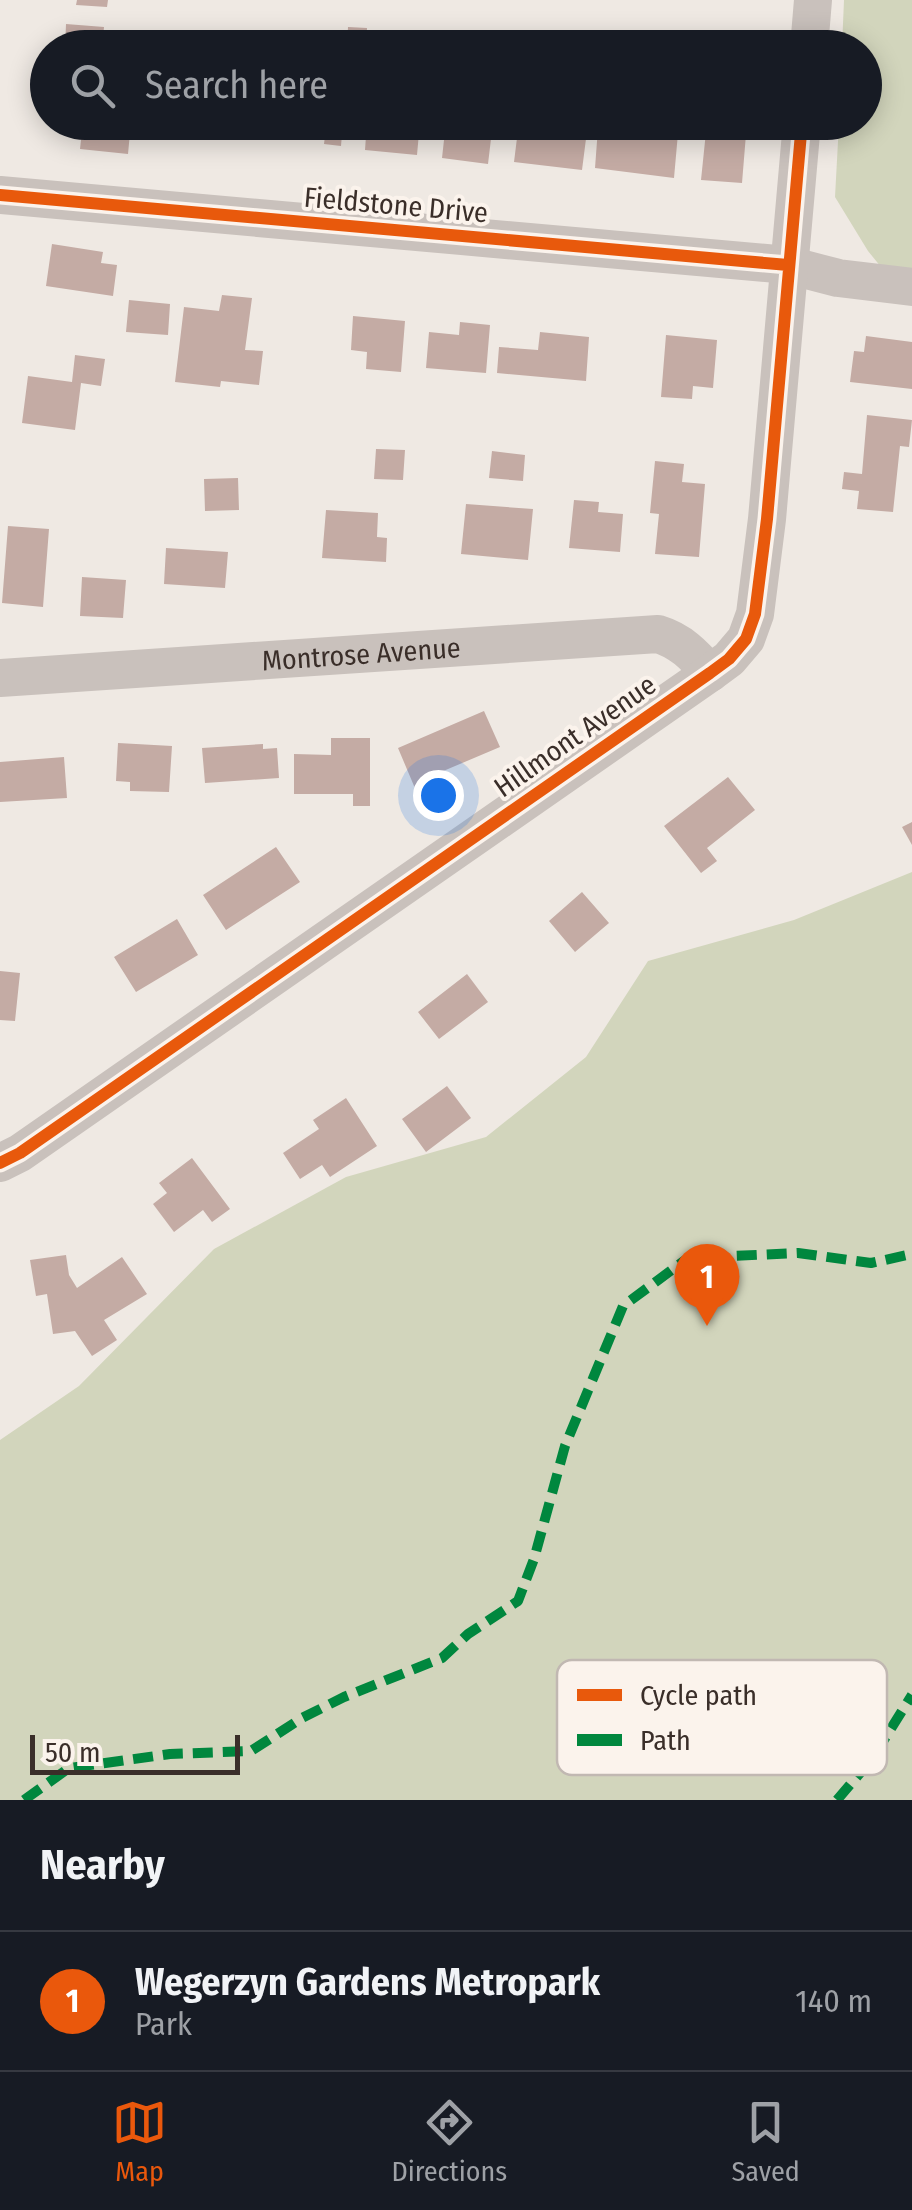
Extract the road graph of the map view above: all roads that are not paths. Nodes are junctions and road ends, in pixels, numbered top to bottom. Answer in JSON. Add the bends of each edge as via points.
{"nodes":[{"id":1,"x":813,"y":0,"type":"edge"},
{"id":2,"x":810,"y":30,"type":"edge"},
{"id":3,"x":800,"y":140,"type":"edge"},
{"id":4,"x":0,"y":194,"type":"edge"},
{"id":5,"x":788,"y":266,"type":"junction"},
{"id":6,"x":912,"y":287,"type":"edge"},
{"id":7,"x":710,"y":673,"type":"junction"},
{"id":8,"x":0,"y":678,"type":"edge"},
{"id":9,"x":0,"y":1163,"type":"edge"}],
"edges":[{"from":1,"to":2,"type":"street"},
{"from":3,"to":5,"type":"street","name":"Hillmont Avenue"},
{"from":4,"to":5,"type":"street","name":"Fieldstone Drive"},
{"from":5,"to":6,"type":"street","name":"Fieldstone Drive"},
{"from":5,"to":7,"type":"street","name":"Hillmont Avenue","via":[[755,614],[746,639]]},
{"from":7,"to":8,"type":"street","name":"Montrose Avenue","via":[[673,638],[658,634]]},
{"from":7,"to":9,"type":"street","name":"Hillmont Avenue"}]}
